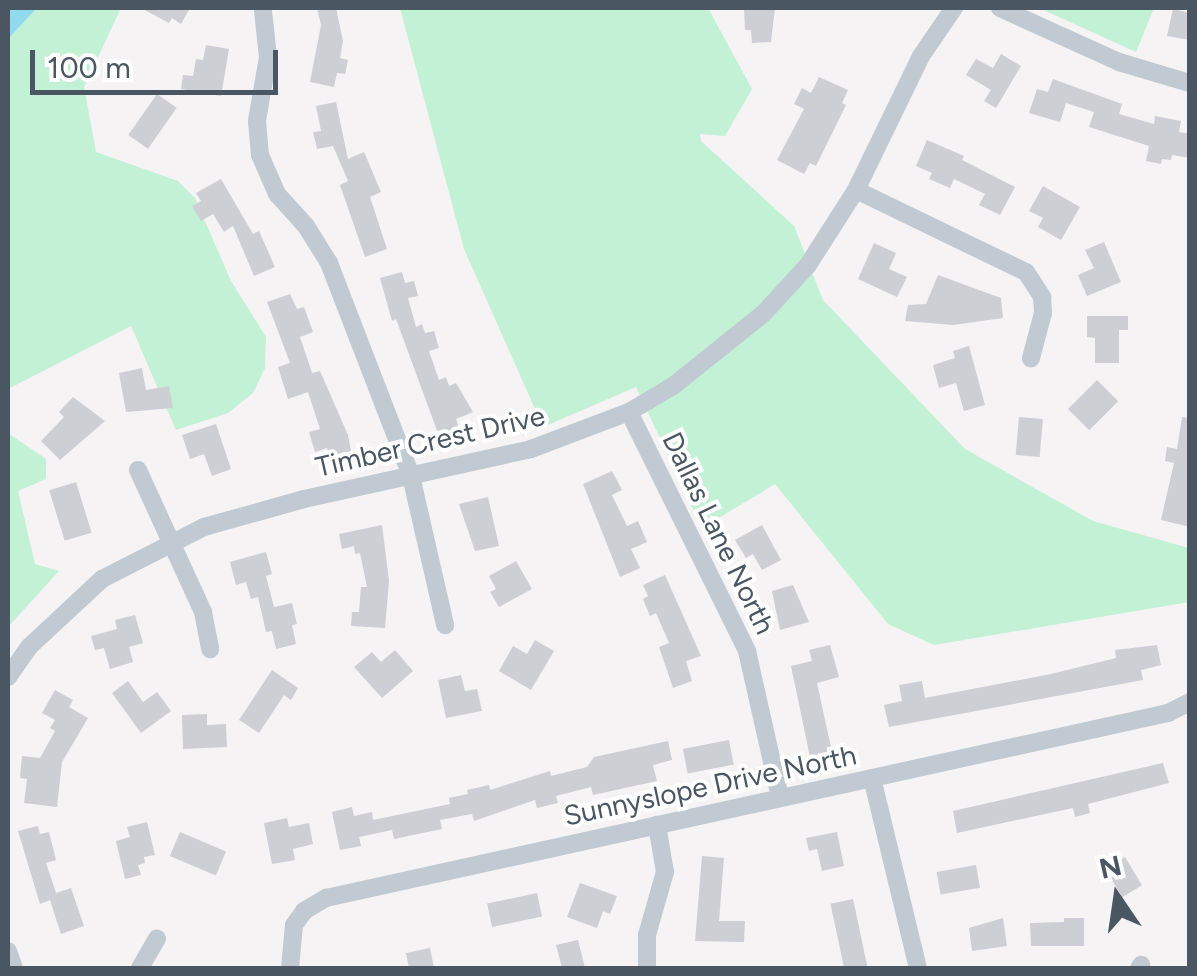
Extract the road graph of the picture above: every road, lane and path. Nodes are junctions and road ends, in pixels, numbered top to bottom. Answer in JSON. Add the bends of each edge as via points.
{"nodes":[{"id":1,"x":954,"y":8,"type":"edge"},
{"id":2,"x":1000,"y":8,"type":"edge"},
{"id":3,"x":263,"y":11,"type":"dead end"},
{"id":4,"x":1190,"y":83,"type":"edge"},
{"id":5,"x":856,"y":190,"type":"junction"},
{"id":6,"x":1031,"y":358,"type":"dead end"},
{"id":7,"x":629,"y":412,"type":"junction"},
{"id":8,"x":138,"y":470,"type":"dead end"},
{"id":9,"x":412,"y":476,"type":"junction"},
{"id":10,"x":171,"y":541,"type":"junction"},
{"id":11,"x":445,"y":625,"type":"dead end"},
{"id":12,"x":210,"y":649,"type":"dead end"},
{"id":13,"x":8,"y":677,"type":"edge"},
{"id":14,"x":1190,"y":702,"type":"edge"},
{"id":15,"x":872,"y":778,"type":"junction"},
{"id":16,"x":780,"y":798,"type":"junction"},
{"id":17,"x":657,"y":825,"type":"junction"},
{"id":18,"x":157,"y":938,"type":"dead end"},
{"id":19,"x":8,"y":951,"type":"edge"},
{"id":20,"x":14,"y":968,"type":"edge"},
{"id":21,"x":140,"y":968,"type":"edge"},
{"id":22,"x":290,"y":968,"type":"edge"},
{"id":23,"x":647,"y":968,"type":"edge"},
{"id":24,"x":918,"y":968,"type":"edge"}],
"edges":[{"from":1,"to":5,"type":"street","name":"Timber Crest Drive","via":[[921,56]]},
{"from":2,"to":4,"type":"street","via":[[1119,62]]},
{"from":3,"to":9,"type":"street","via":[[268,57],[257,121],[264,170],[329,264]]},
{"from":5,"to":6,"type":"street","via":[[1026,272],[1042,296],[1043,313]]},
{"from":5,"to":7,"type":"street","name":"Timber Crest Drive","via":[[808,265],[764,313],[673,386]]},
{"from":7,"to":9,"type":"street","name":"Timber Crest Drive","via":[[531,450]]},
{"from":7,"to":16,"type":"street","name":"Dallas Lane North","via":[[747,651]]},
{"from":8,"to":10,"type":"street"},
{"from":9,"to":10,"type":"street","name":"Timber Crest Drive","via":[[241,514]]},
{"from":9,"to":11,"type":"street"},
{"from":10,"to":12,"type":"street","via":[[202,612]]},
{"from":10,"to":13,"type":"street","name":"Timber Crest Drive","via":[[102,579],[29,647]]},
{"from":14,"to":15,"type":"street","name":"Sunnyslope Drive North","via":[[1168,713]]},
{"from":15,"to":16,"type":"street","name":"Sunnyslope Drive North"},
{"from":15,"to":24,"type":"street"},
{"from":16,"to":17,"type":"street","name":"Sunnyslope Drive North"},
{"from":17,"to":22,"type":"street","name":"Sunnyslope Drive North","via":[[326,898],[294,925]]},
{"from":17,"to":23,"type":"street","via":[[665,872],[647,935]]},
{"from":18,"to":21,"type":"street"},
{"from":19,"to":20,"type":"street"}]}
